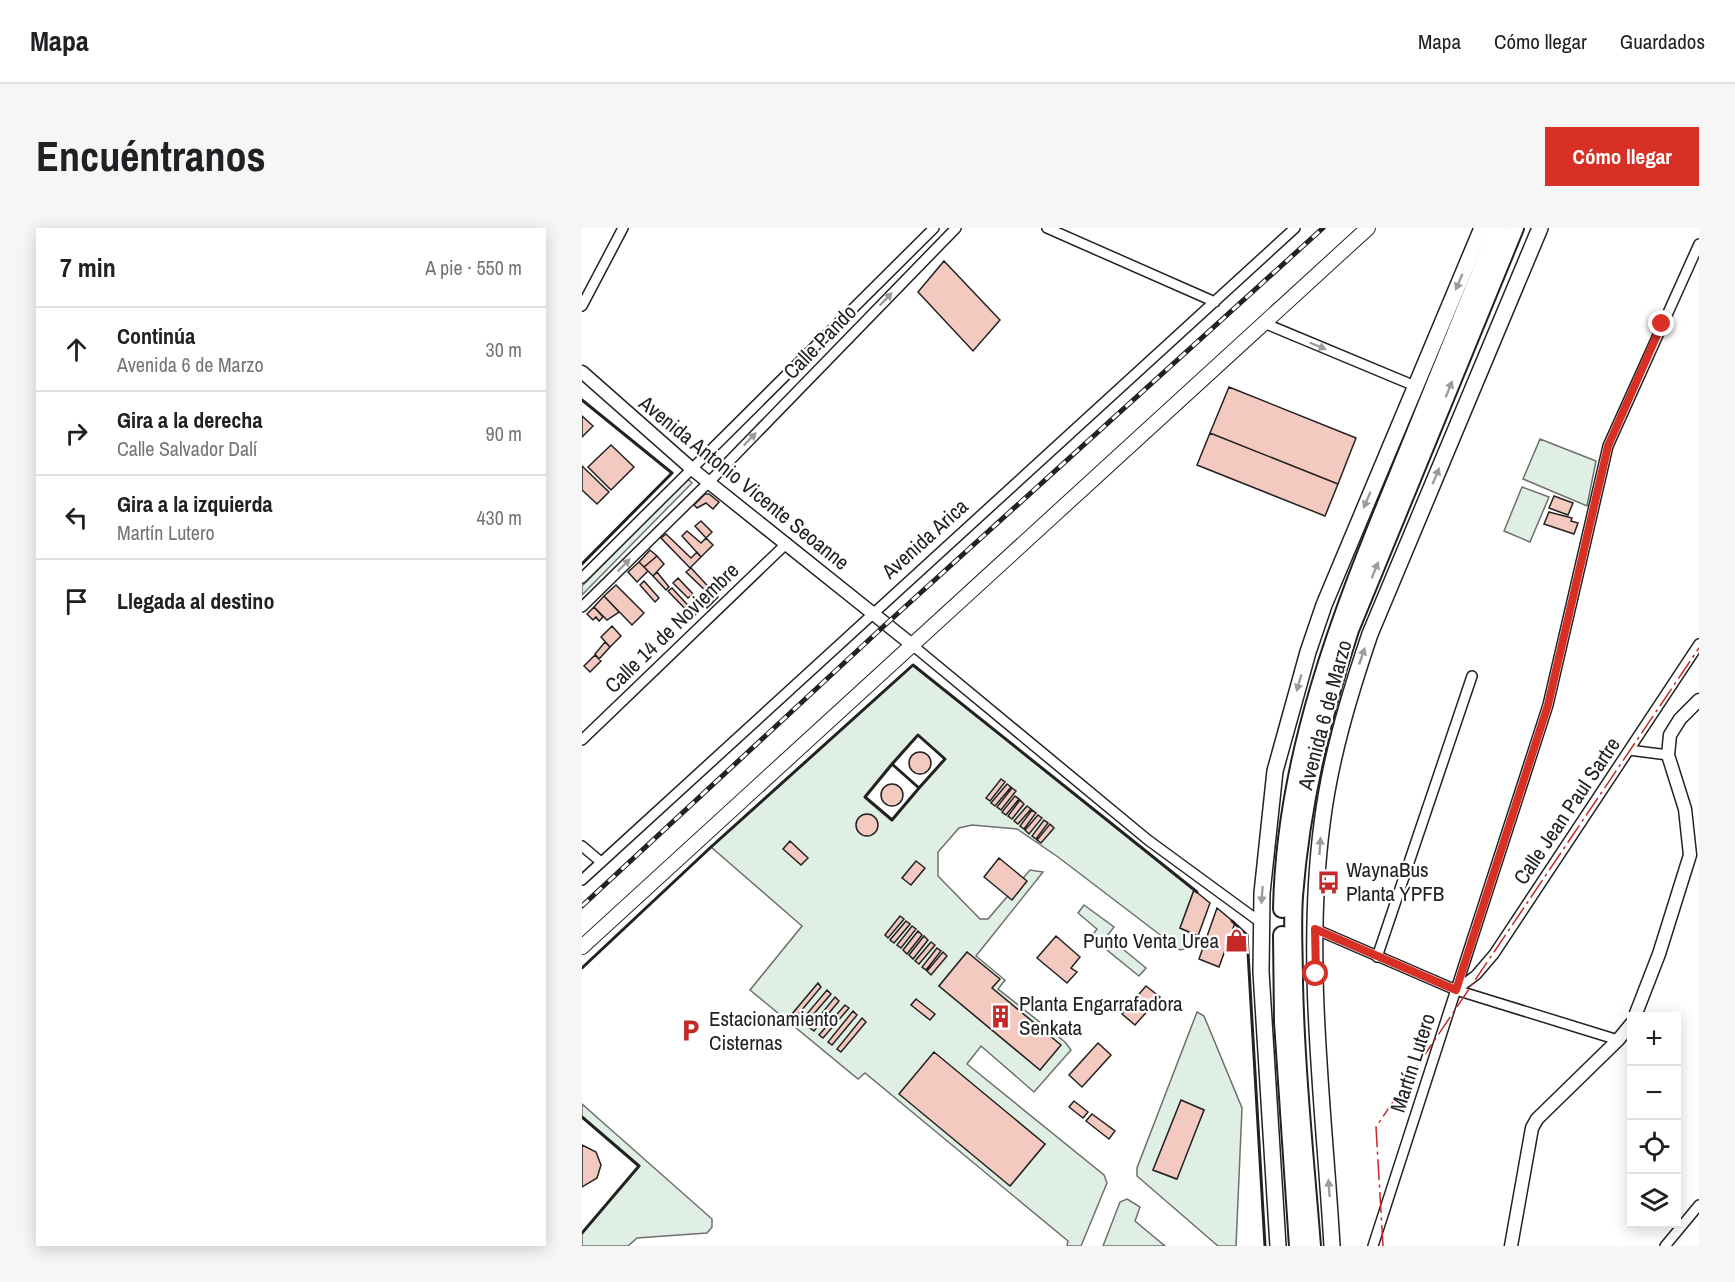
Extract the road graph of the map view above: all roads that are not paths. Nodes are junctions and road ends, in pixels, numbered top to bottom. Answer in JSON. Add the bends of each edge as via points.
{"nodes":[{"id":1,"x":623,"y":228,"type":"edge"},
{"id":2,"x":934,"y":228,"type":"edge"},
{"id":3,"x":956,"y":228,"type":"edge"},
{"id":4,"x":1047,"y":228,"type":"edge"},
{"id":5,"x":1295,"y":228,"type":"edge"},
{"id":6,"x":1368,"y":228,"type":"edge"},
{"id":7,"x":1482,"y":228,"type":"edge"},
{"id":8,"x":1498,"y":228,"type":"edge"},
{"id":9,"x":1515,"y":228,"type":"edge"},
{"id":10,"x":1540,"y":228,"type":"edge"},
{"id":11,"x":1699,"y":244,"type":"edge"},
{"id":12,"x":1215,"y":302,"type":"junction"},
{"id":13,"x":582,"y":306,"type":"edge"},
{"id":14,"x":1264,"y":323,"type":"junction"},
{"id":15,"x":582,"y":372,"type":"edge"},
{"id":16,"x":1415,"y":386,"type":"junction"},
{"id":17,"x":692,"y":469,"type":"junction"},
{"id":18,"x":710,"y":481,"type":"junction"},
{"id":19,"x":787,"y":543,"type":"junction"},
{"id":20,"x":582,"y":578,"type":"edge"},
{"id":21,"x":582,"y":607,"type":"edge"},
{"id":22,"x":874,"y":614,"type":"junction"},
{"id":23,"x":911,"y":644,"type":"junction"},
{"id":24,"x":1699,"y":644,"type":"edge"},
{"id":25,"x":1472,"y":676,"type":"dead end"},
{"id":26,"x":1699,"y":700,"type":"edge"},
{"id":27,"x":582,"y":740,"type":"edge"},
{"id":28,"x":1629,"y":750,"type":"junction"},
{"id":29,"x":1668,"y":755,"type":"junction"},
{"id":30,"x":582,"y":846,"type":"edge"},
{"id":31,"x":601,"y":862,"type":"junction"},
{"id":32,"x":582,"y":880,"type":"edge"},
{"id":33,"x":1260,"y":922,"type":"junction"},
{"id":34,"x":1315,"y":929,"type":"junction"},
{"id":35,"x":582,"y":947,"type":"edge"},
{"id":36,"x":1377,"y":957,"type":"junction"},
{"id":37,"x":1456,"y":990,"type":"junction"},
{"id":38,"x":1637,"y":1012,"type":"edge"},
{"id":39,"x":1627,"y":1029,"type":"edge"},
{"id":40,"x":1618,"y":1040,"type":"junction"},
{"id":41,"x":1699,"y":1205,"type":"edge"},
{"id":42,"x":1278,"y":1246,"type":"edge"},
{"id":43,"x":1298,"y":1246,"type":"edge"},
{"id":44,"x":1312,"y":1246,"type":"edge"},
{"id":45,"x":1332,"y":1246,"type":"edge"},
{"id":46,"x":1373,"y":1246,"type":"edge"},
{"id":47,"x":1511,"y":1246,"type":"edge"},
{"id":48,"x":1665,"y":1246,"type":"edge"}],
"edges":[{"from":1,"to":13,"type":"street"},
{"from":2,"to":17,"type":"street","name":"Calle Pando"},
{"from":18,"to":3,"type":"street","name":"Calle Pando","one_way":true},
{"from":4,"to":12,"type":"street"},
{"from":5,"to":12,"type":"street","name":"Avenida Arica"},
{"from":6,"to":14,"type":"main road"},
{"from":7,"to":16,"type":"main road","name":"Avenida 6 de Marzo","one_way":true},
{"from":8,"to":43,"type":"highway","name":"Avenida 6 de Marzo","via":[[1344,610],[1319,679],[1299,763],[1286,845],[1282,943],[1283,1022]]},
{"from":44,"to":9,"type":"highway","name":"Avenida 6 de Marzo","one_way":true,"via":[[1295,1021],[1293,928],[1311,770],[1350,630]]},
{"from":34,"to":10,"type":"main road","name":"Avenida 6 de Marzo","one_way":true,"via":[[1322,823],[1351,690],[1370,634]]},
{"from":11,"to":37,"type":"street","name":"Martín Lutero","via":[[1608,446],[1548,705]]},
{"from":12,"to":22,"type":"street","name":"Avenida Arica"},
{"from":14,"to":16,"type":"street","one_way":true},
{"from":14,"to":23,"type":"main road"},
{"from":15,"to":17,"type":"street","name":"Avenida Antonio Vicente Seoanne"},
{"from":16,"to":33,"type":"main road","name":"Avenida 6 de Marzo","one_way":true,"via":[[1324,605],[1297,690],[1275,771]]},
{"from":17,"to":18,"type":"street","name":"Avenida Antonio Vicente Seoanne"},
{"from":17,"to":20,"type":"street","name":"Calle Pando"},
{"from":18,"to":19,"type":"street","name":"Avenida Antonio Vicente Seoanne"},
{"from":21,"to":18,"type":"street","name":"Calle Pando","one_way":true},
{"from":19,"to":22,"type":"street","name":"Avenida Antonio Vicente Seoanne"},
{"from":19,"to":27,"type":"street","name":"Calle 14 de Noviembre"},
{"from":22,"to":23,"type":"street","name":"Avenida Antonio Vicente Seoanne"},
{"from":22,"to":31,"type":"street","name":"Avenida Arica"},
{"from":23,"to":33,"type":"street","via":[[1148,840]]},
{"from":23,"to":35,"type":"main road"},
{"from":24,"to":28,"type":"street","name":"Calle Jean Paul Sartre"},
{"from":25,"to":36,"type":"street"},
{"from":26,"to":29,"type":"street","via":[[1670,735]]},
{"from":28,"to":29,"type":"street"},
{"from":28,"to":37,"type":"street","name":"Calle Jean Paul Sartre","via":[[1494,954]]},
{"from":29,"to":38,"type":"street","via":[[1685,809],[1690,855]]},
{"from":30,"to":31,"type":"street"},
{"from":31,"to":32,"type":"street","name":"Avenida Arica"},
{"from":33,"to":42,"type":"main road","name":"Avenida 6 de Marzo"},
{"from":34,"to":36,"type":"street"},
{"from":45,"to":34,"type":"main road","name":"Avenida 6 de Marzo","one_way":true},
{"from":36,"to":37,"type":"street"},
{"from":37,"to":40,"type":"street"},
{"from":37,"to":46,"type":"street","name":"Martín Lutero"},
{"from":39,"to":40,"type":"street"},
{"from":40,"to":47,"type":"street","via":[[1532,1128]]},
{"from":41,"to":48,"type":"street"}]}
